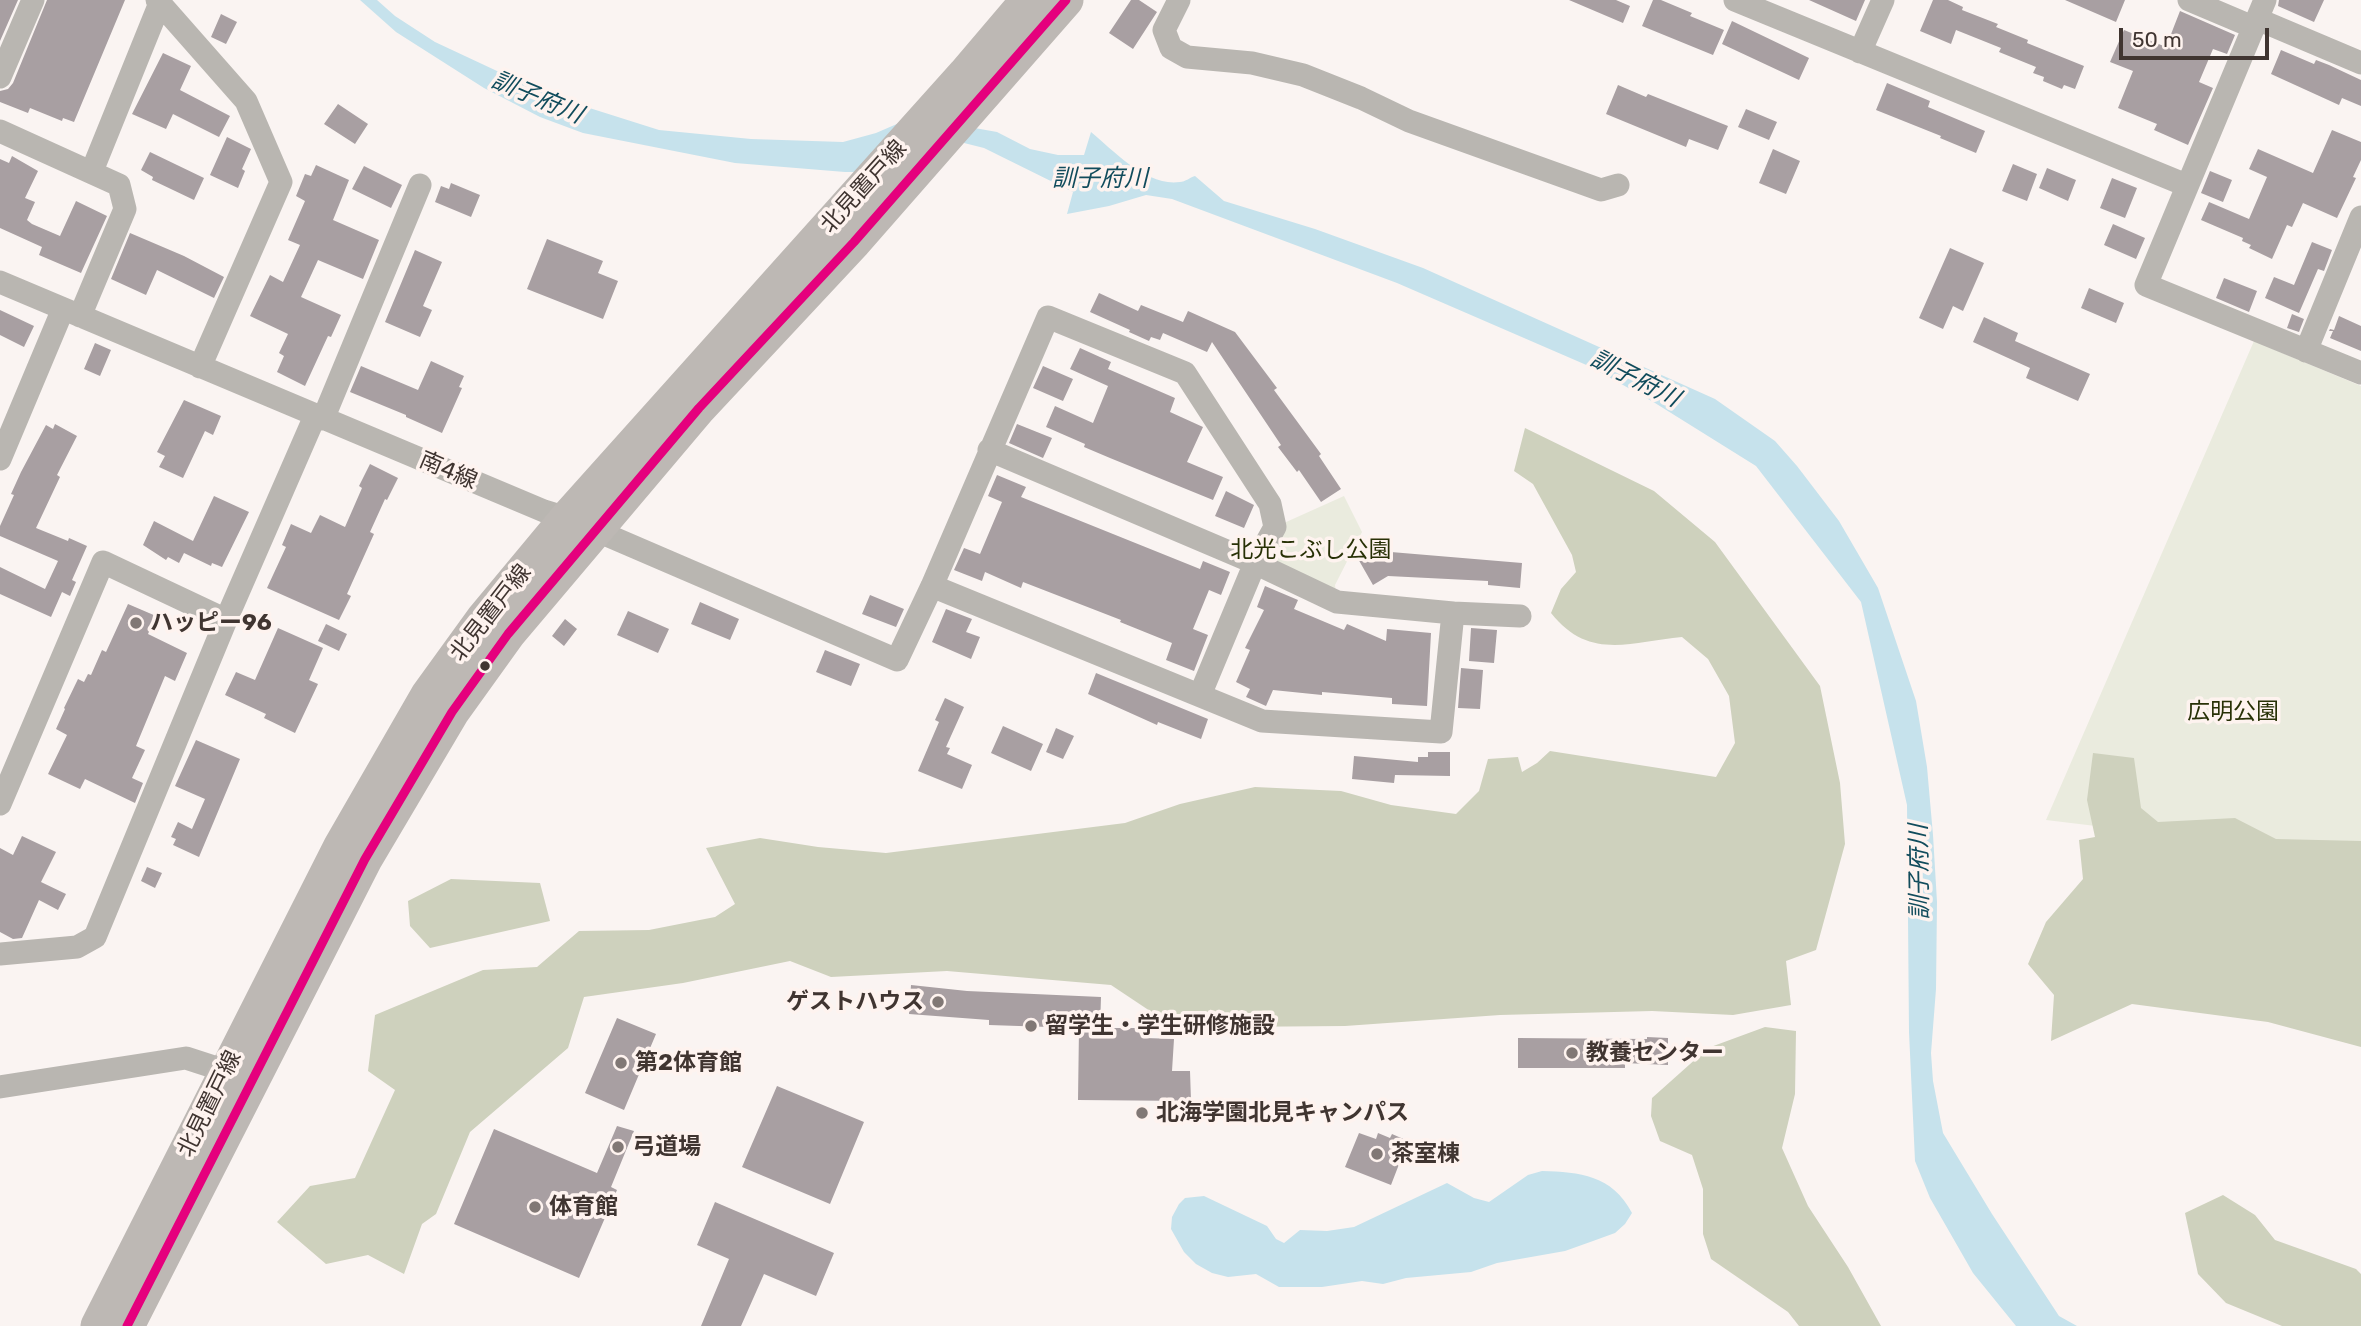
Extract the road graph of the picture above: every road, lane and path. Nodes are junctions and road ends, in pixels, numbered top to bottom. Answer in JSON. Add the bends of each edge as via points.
{"nodes":[{"id":1,"x":33,"y":0,"type":"edge"},
{"id":2,"x":1028,"y":0,"type":"edge"},
{"id":3,"x":1066,"y":0,"type":"edge"},
{"id":4,"x":1179,"y":0,"type":"edge"},
{"id":5,"x":1735,"y":0,"type":"edge"},
{"id":6,"x":1882,"y":0,"type":"edge"},
{"id":7,"x":2189,"y":0,"type":"edge"},
{"id":8,"x":159,"y":2,"type":"edge"},
{"id":9,"x":2258,"y":15,"type":"edge"},
{"id":10,"x":1860,"y":52,"type":"junction"},
{"id":11,"x":2361,"y":63,"type":"edge"},
{"id":12,"x":0,"y":77,"type":"edge"},
{"id":13,"x":0,"y":131,"type":"edge"},
{"id":14,"x":92,"y":171,"type":"junction"},
{"id":15,"x":1618,"y":185,"type":"dead end"},
{"id":16,"x":2186,"y":185,"type":"junction"},
{"id":17,"x":420,"y":186,"type":"dead end"},
{"id":18,"x":2361,"y":217,"type":"edge"},
{"id":19,"x":0,"y":282,"type":"edge"},
{"id":20,"x":71,"y":312,"type":"junction"},
{"id":21,"x":2306,"y":351,"type":"junction"},
{"id":22,"x":200,"y":367,"type":"junction"},
{"id":23,"x":2361,"y":373,"type":"edge"},
{"id":24,"x":319,"y":418,"type":"junction"},
{"id":25,"x":3,"y":444,"type":"edge"},
{"id":26,"x":989,"y":450,"type":"junction"},
{"id":27,"x":581,"y":525,"type":"junction"},
{"id":28,"x":1255,"y":563,"type":"junction"},
{"id":29,"x":932,"y":586,"type":"junction"},
{"id":30,"x":1453,"y":613,"type":"junction"},
{"id":31,"x":1520,"y":616,"type":"dead end"},
{"id":32,"x":226,"y":620,"type":"junction"},
{"id":33,"x":1200,"y":695,"type":"junction"},
{"id":34,"x":0,"y":804,"type":"edge"},
{"id":35,"x":0,"y":954,"type":"edge"},
{"id":36,"x":238,"y":1078,"type":"junction"},
{"id":37,"x":0,"y":1087,"type":"edge"},
{"id":38,"x":97,"y":1326,"type":"edge"},
{"id":39,"x":127,"y":1326,"type":"edge"}],
"edges":[{"from":1,"to":12,"type":"street"},
{"from":2,"to":27,"type":"main road","name":"北見置戸線","via":[[828,227]]},
{"from":3,"to":27,"type":"main road","name":"北見置戸線","via":[[865,230],[699,408]]},
{"from":4,"to":15,"type":"street","via":[[1164,30],[1171,48],[1187,57],[1303,75],[1409,121],[1601,190]]},
{"from":5,"to":10,"type":"street"},
{"from":6,"to":10,"type":"street"},
{"from":7,"to":9,"type":"street"},
{"from":8,"to":14,"type":"street"},
{"from":8,"to":22,"type":"street","via":[[246,101],[281,182]]},
{"from":9,"to":11,"type":"street"},
{"from":9,"to":16,"type":"street"},
{"from":10,"to":16,"type":"street"},
{"from":13,"to":14,"type":"street"},
{"from":14,"to":20,"type":"street","via":[[120,185],[125,209]]},
{"from":16,"to":21,"type":"street","via":[[2146,285]]},
{"from":17,"to":24,"type":"street"},
{"from":18,"to":21,"type":"street"},
{"from":19,"to":20,"type":"street","name":"南4線"},
{"from":20,"to":22,"type":"street","name":"南4線"},
{"from":20,"to":25,"type":"street"},
{"from":21,"to":23,"type":"street"},
{"from":22,"to":24,"type":"street","name":"南4線"},
{"from":24,"to":27,"type":"street","name":"南4線"},
{"from":24,"to":32,"type":"street"},
{"from":26,"to":28,"type":"street"},
{"from":26,"to":28,"type":"street","via":[[1048,317],[1185,373],[1270,504],[1275,527]]},
{"from":26,"to":29,"type":"street"},
{"from":27,"to":29,"type":"street","name":"南4線","via":[[897,660]]},
{"from":27,"to":36,"type":"main road","name":"北見置戸線","via":[[452,712]]},
{"from":28,"to":30,"type":"street","via":[[1337,602]]},
{"from":28,"to":33,"type":"street"},
{"from":29,"to":33,"type":"street"},
{"from":30,"to":31,"type":"street"},
{"from":30,"to":33,"type":"street","via":[[1441,732],[1262,721]]},
{"from":32,"to":34,"type":"street","via":[[103,562]]},
{"from":32,"to":35,"type":"street","via":[[96,937],[77,947]]},
{"from":36,"to":37,"type":"street","via":[[186,1058]]},
{"from":36,"to":38,"type":"main road","name":"北見置戸線"},
{"from":36,"to":39,"type":"main road","name":"北見置戸線"}]}
